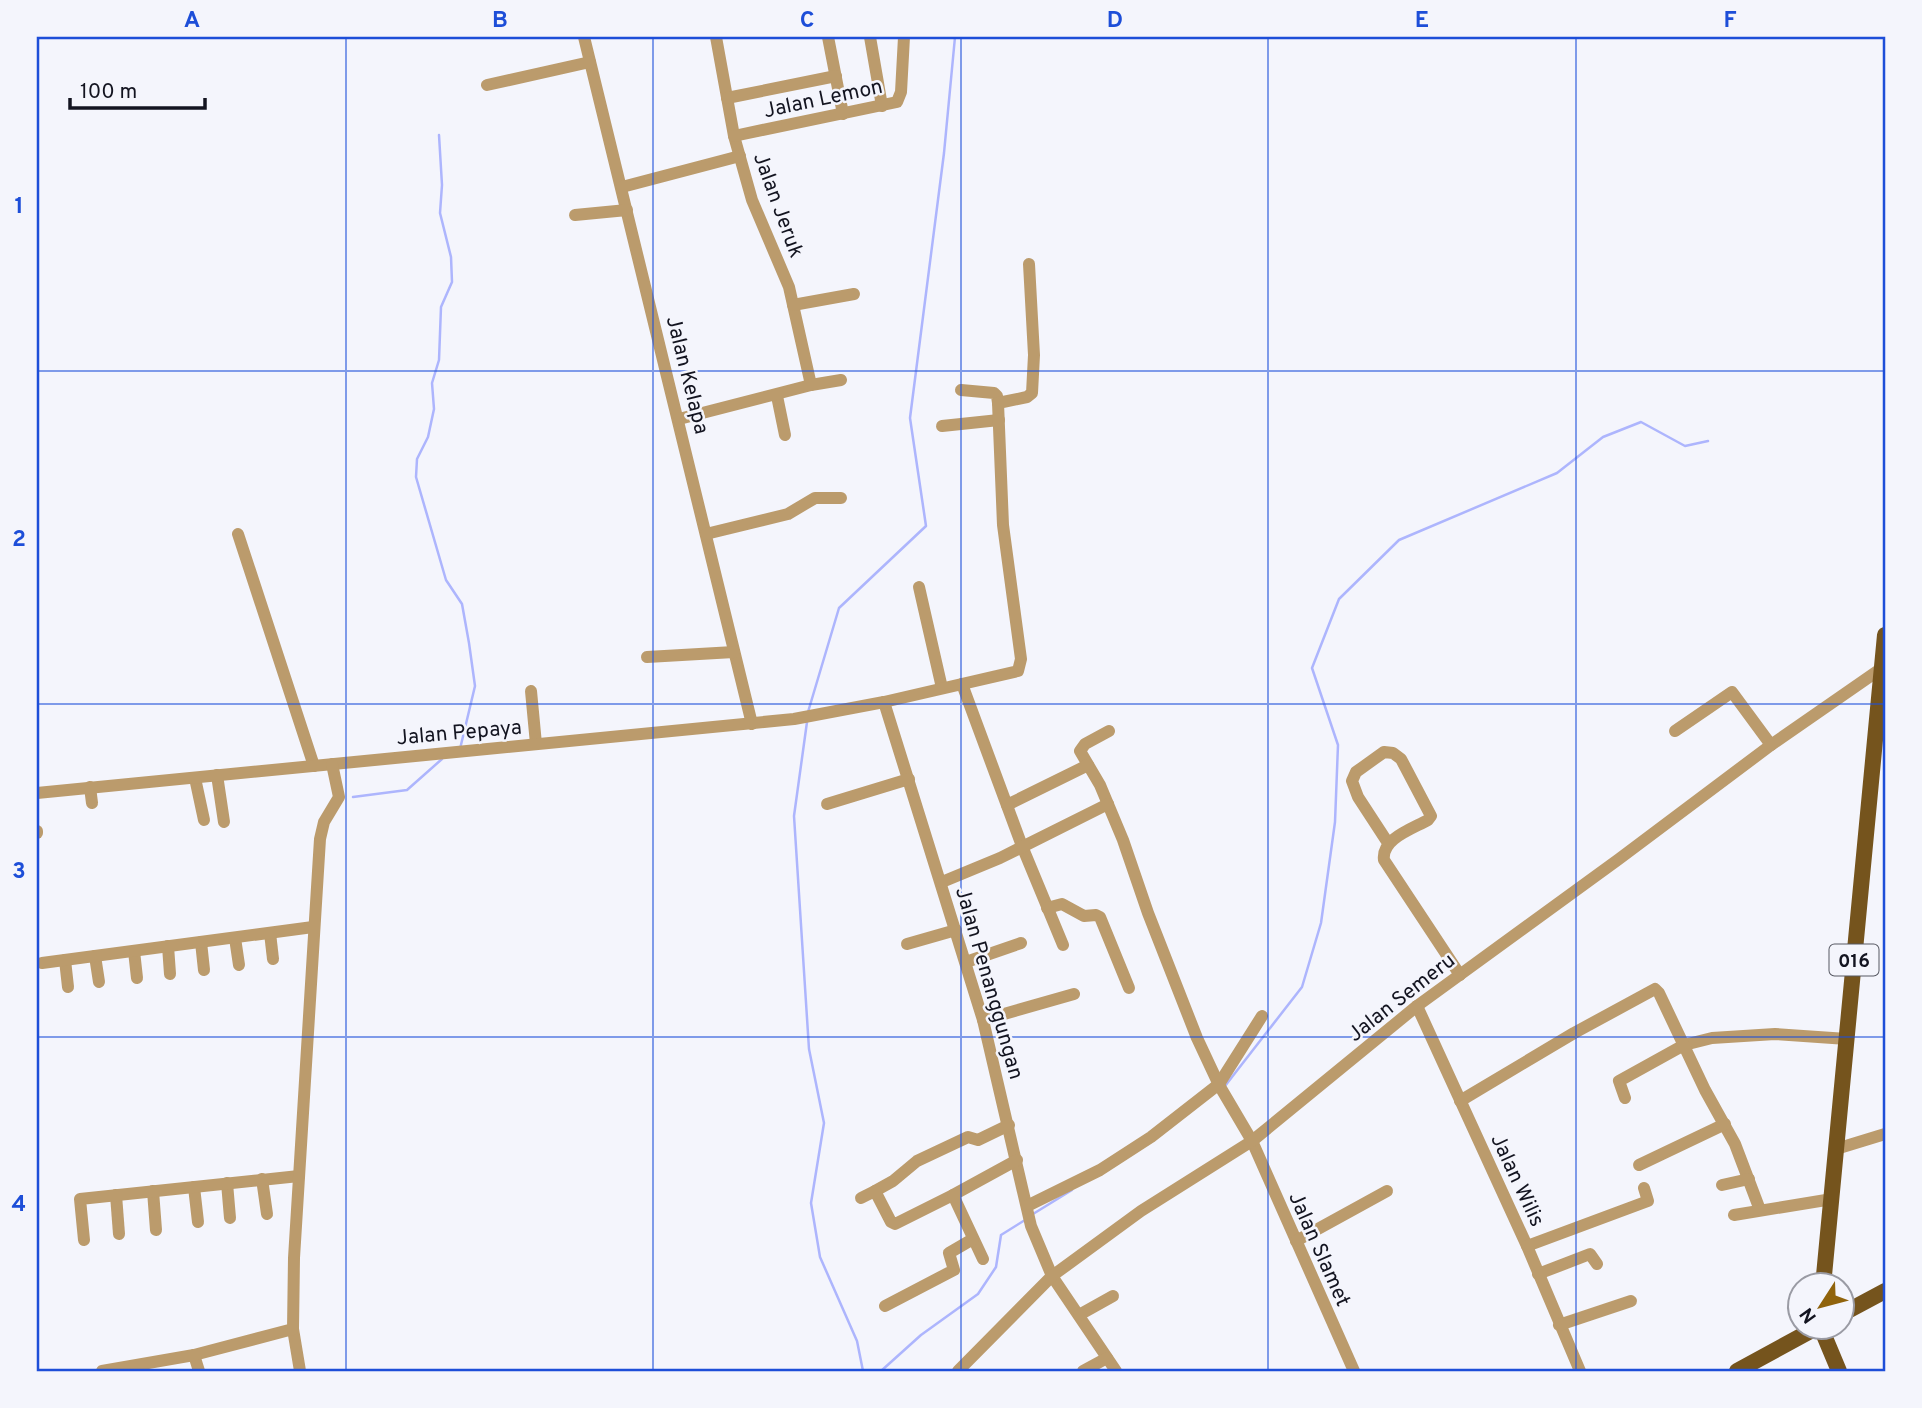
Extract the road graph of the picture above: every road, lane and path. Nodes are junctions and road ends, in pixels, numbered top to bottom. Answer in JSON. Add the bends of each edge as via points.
{"nodes":[{"id":1,"x":584,"y":37,"type":"edge"},
{"id":2,"x":716,"y":37,"type":"edge"},
{"id":3,"x":828,"y":37,"type":"edge"},
{"id":4,"x":870,"y":37,"type":"edge"},
{"id":5,"x":904,"y":37,"type":"edge"},
{"id":6,"x":590,"y":62,"type":"junction"},
{"id":7,"x":836,"y":76,"type":"junction"},
{"id":8,"x":487,"y":85,"type":"dead end"},
{"id":9,"x":727,"y":98,"type":"junction"},
{"id":10,"x":882,"y":106,"type":"junction"},
{"id":11,"x":843,"y":114,"type":"junction"},
{"id":12,"x":734,"y":136,"type":"junction"},
{"id":13,"x":740,"y":156,"type":"junction"},
{"id":14,"x":622,"y":187,"type":"junction"},
{"id":15,"x":627,"y":210,"type":"junction"},
{"id":16,"x":575,"y":215,"type":"dead end"},
{"id":17,"x":1029,"y":264,"type":"dead end"},
{"id":18,"x":854,"y":294,"type":"dead end"},
{"id":19,"x":793,"y":305,"type":"junction"},
{"id":20,"x":841,"y":380,"type":"dead end"},
{"id":21,"x":811,"y":385,"type":"junction"},
{"id":22,"x":961,"y":390,"type":"dead end"},
{"id":23,"x":777,"y":396,"type":"junction"},
{"id":24,"x":998,"y":404,"type":"junction"},
{"id":25,"x":679,"y":419,"type":"junction"},
{"id":26,"x":999,"y":420,"type":"junction"},
{"id":27,"x":942,"y":426,"type":"dead end"},
{"id":28,"x":785,"y":436,"type":"dead end"},
{"id":29,"x":841,"y":498,"type":"dead end"},
{"id":30,"x":238,"y":534,"type":"dead end"},
{"id":31,"x":706,"y":534,"type":"junction"},
{"id":32,"x":919,"y":587,"type":"dead end"},
{"id":33,"x":1885,"y":635,"type":"edge"},
{"id":34,"x":734,"y":652,"type":"junction"},
{"id":35,"x":648,"y":657,"type":"dead end"},
{"id":36,"x":1882,"y":668,"type":"junction"},
{"id":37,"x":961,"y":684,"type":"junction"},
{"id":38,"x":942,"y":688,"type":"junction"},
{"id":39,"x":531,"y":691,"type":"dead end"},
{"id":40,"x":884,"y":702,"type":"junction"},
{"id":41,"x":752,"y":724,"type":"junction"},
{"id":42,"x":1109,"y":731,"type":"dead end"},
{"id":43,"x":1675,"y":731,"type":"dead end"},
{"id":44,"x":536,"y":744,"type":"junction"},
{"id":45,"x":1771,"y":745,"type":"junction"},
{"id":46,"x":332,"y":764,"type":"junction"},
{"id":47,"x":1088,"y":765,"type":"junction"},
{"id":48,"x":314,"y":766,"type":"junction"},
{"id":49,"x":217,"y":775,"type":"junction"},
{"id":50,"x":195,"y":778,"type":"junction"},
{"id":51,"x":909,"y":779,"type":"junction"},
{"id":52,"x":90,"y":788,"type":"junction"},
{"id":53,"x":37,"y":793,"type":"edge"},
{"id":54,"x":92,"y":803,"type":"dead end"},
{"id":55,"x":827,"y":804,"type":"dead end"},
{"id":56,"x":1108,"y":804,"type":"junction"},
{"id":57,"x":1007,"y":805,"type":"junction"},
{"id":58,"x":204,"y":820,"type":"dead end"},
{"id":59,"x":224,"y":822,"type":"dead end"},
{"id":60,"x":1388,"y":843,"type":"junction"},
{"id":61,"x":1022,"y":846,"type":"junction"},
{"id":62,"x":942,"y":882,"type":"junction"},
{"id":63,"x":1047,"y":908,"type":"junction"},
{"id":64,"x":313,"y":927,"type":"junction"},
{"id":65,"x":956,"y":930,"type":"junction"},
{"id":66,"x":270,"y":933,"type":"junction"},
{"id":67,"x":235,"y":938,"type":"junction"},
{"id":68,"x":201,"y":942,"type":"junction"},
{"id":69,"x":1021,"y":943,"type":"dead end"},
{"id":70,"x":907,"y":944,"type":"dead end"},
{"id":71,"x":1063,"y":945,"type":"dead end"},
{"id":72,"x":168,"y":946,"type":"junction"},
{"id":73,"x":134,"y":951,"type":"junction"},
{"id":74,"x":95,"y":956,"type":"junction"},
{"id":75,"x":273,"y":959,"type":"dead end"},
{"id":76,"x":65,"y":960,"type":"junction"},
{"id":77,"x":966,"y":962,"type":"junction"},
{"id":78,"x":42,"y":963,"type":"dead end"},
{"id":79,"x":239,"y":965,"type":"dead end"},
{"id":80,"x":204,"y":970,"type":"dead end"},
{"id":81,"x":170,"y":974,"type":"dead end"},
{"id":82,"x":1460,"y":975,"type":"junction"},
{"id":83,"x":137,"y":978,"type":"dead end"},
{"id":84,"x":99,"y":982,"type":"dead end"},
{"id":85,"x":68,"y":987,"type":"dead end"},
{"id":86,"x":1129,"y":988,"type":"dead end"},
{"id":87,"x":1074,"y":994,"type":"dead end"},
{"id":88,"x":1417,"y":1006,"type":"junction"},
{"id":89,"x":1262,"y":1016,"type":"dead end"},
{"id":90,"x":983,"y":1020,"type":"junction"},
{"id":91,"x":1847,"y":1039,"type":"junction"},
{"id":92,"x":1684,"y":1045,"type":"junction"},
{"id":93,"x":1221,"y":1088,"type":"junction"},
{"id":94,"x":1625,"y":1098,"type":"dead end"},
{"id":95,"x":1460,"y":1101,"type":"junction"},
{"id":96,"x":1725,"y":1124,"type":"junction"},
{"id":97,"x":1009,"y":1125,"type":"junction"},
{"id":98,"x":1885,"y":1134,"type":"edge"},
{"id":99,"x":1252,"y":1141,"type":"junction"},
{"id":100,"x":1649,"y":1145,"type":"dead end"},
{"id":101,"x":1836,"y":1149,"type":"junction"},
{"id":102,"x":1655,"y":1157,"type":"junction"},
{"id":103,"x":1017,"y":1160,"type":"junction"},
{"id":104,"x":1639,"y":1164,"type":"dead end"},
{"id":105,"x":299,"y":1176,"type":"junction"},
{"id":106,"x":1749,"y":1179,"type":"junction"},
{"id":107,"x":262,"y":1180,"type":"junction"},
{"id":108,"x":227,"y":1183,"type":"junction"},
{"id":109,"x":1722,"y":1185,"type":"dead end"},
{"id":110,"x":194,"y":1187,"type":"junction"},
{"id":111,"x":1644,"y":1188,"type":"dead end"},
{"id":112,"x":153,"y":1191,"type":"junction"},
{"id":113,"x":875,"y":1191,"type":"junction"},
{"id":114,"x":1387,"y":1191,"type":"dead end"},
{"id":115,"x":116,"y":1195,"type":"junction"},
{"id":116,"x":953,"y":1195,"type":"junction"},
{"id":117,"x":861,"y":1198,"type":"dead end"},
{"id":118,"x":1832,"y":1199,"type":"junction"},
{"id":119,"x":1028,"y":1208,"type":"junction"},
{"id":120,"x":1760,"y":1210,"type":"junction"},
{"id":121,"x":267,"y":1214,"type":"dead end"},
{"id":122,"x":1734,"y":1215,"type":"dead end"},
{"id":123,"x":230,"y":1219,"type":"dead end"},
{"id":124,"x":198,"y":1222,"type":"dead end"},
{"id":125,"x":156,"y":1230,"type":"dead end"},
{"id":126,"x":119,"y":1234,"type":"dead end"},
{"id":127,"x":973,"y":1238,"type":"junction"},
{"id":128,"x":84,"y":1240,"type":"dead end"},
{"id":129,"x":1296,"y":1241,"type":"junction"},
{"id":130,"x":1527,"y":1246,"type":"junction"},
{"id":131,"x":984,"y":1259,"type":"dead end"},
{"id":132,"x":1597,"y":1264,"type":"dead end"},
{"id":133,"x":1825,"y":1272,"type":"edge"},
{"id":134,"x":1538,"y":1274,"type":"junction"},
{"id":135,"x":1052,"y":1276,"type":"junction"},
{"id":136,"x":1885,"y":1291,"type":"edge"},
{"id":137,"x":1112,"y":1296,"type":"dead end"},
{"id":138,"x":1631,"y":1301,"type":"dead end"},
{"id":139,"x":885,"y":1306,"type":"dead end"},
{"id":140,"x":1856,"y":1307,"type":"edge"},
{"id":141,"x":1079,"y":1315,"type":"junction"},
{"id":142,"x":1559,"y":1325,"type":"junction"},
{"id":143,"x":293,"y":1329,"type":"junction"},
{"id":144,"x":1791,"y":1342,"type":"edge"},
{"id":145,"x":1826,"y":1342,"type":"edge"},
{"id":146,"x":194,"y":1355,"type":"junction"},
{"id":147,"x":1107,"y":1358,"type":"junction"},
{"id":148,"x":102,"y":1371,"type":"edge"},
{"id":149,"x":199,"y":1371,"type":"edge"},
{"id":150,"x":300,"y":1371,"type":"edge"},
{"id":151,"x":958,"y":1371,"type":"edge"},
{"id":152,"x":1083,"y":1371,"type":"edge"},
{"id":153,"x":1116,"y":1371,"type":"edge"},
{"id":154,"x":1354,"y":1371,"type":"edge"},
{"id":155,"x":1580,"y":1371,"type":"edge"},
{"id":156,"x":1737,"y":1371,"type":"edge"},
{"id":157,"x":1839,"y":1371,"type":"edge"}],
"edges":[{"from":1,"to":6,"type":"street","name":"Jalan Kelapa"},
{"from":2,"to":9,"type":"street","name":"Jalan Jeruk"},
{"from":3,"to":7,"type":"street"},
{"from":4,"to":10,"type":"street"},
{"from":5,"to":10,"type":"street","name":"Jalan Lemon","via":[[901,97]]},
{"from":6,"to":8,"type":"street"},
{"from":6,"to":14,"type":"street","name":"Jalan Kelapa"},
{"from":7,"to":9,"type":"street"},
{"from":7,"to":11,"type":"street"},
{"from":9,"to":12,"type":"street","name":"Jalan Jeruk"},
{"from":10,"to":11,"type":"street","name":"Jalan Lemon"},
{"from":11,"to":12,"type":"street","name":"Jalan Lemon"},
{"from":12,"to":13,"type":"street","name":"Jalan Jeruk"},
{"from":13,"to":14,"type":"street"},
{"from":13,"to":19,"type":"street","name":"Jalan Jeruk"},
{"from":14,"to":15,"type":"street","name":"Jalan Kelapa"},
{"from":15,"to":16,"type":"street"},
{"from":15,"to":25,"type":"street","name":"Jalan Kelapa"},
{"from":17,"to":24,"type":"street","via":[[1032,393]]},
{"from":18,"to":19,"type":"street"},
{"from":19,"to":21,"type":"street","name":"Jalan Jeruk"},
{"from":20,"to":21,"type":"street"},
{"from":21,"to":23,"type":"street"},
{"from":22,"to":24,"type":"street","via":[[994,393]]},
{"from":23,"to":25,"type":"street"},
{"from":23,"to":28,"type":"street"},
{"from":24,"to":26,"type":"street"},
{"from":25,"to":31,"type":"street","name":"Jalan Kelapa"},
{"from":26,"to":27,"type":"street"},
{"from":26,"to":37,"type":"street","name":"Jalan Pepaya","via":[[1003,526],[1021,667]]},
{"from":29,"to":31,"type":"street","via":[[815,498],[788,513]]},
{"from":30,"to":48,"type":"street"},
{"from":31,"to":34,"type":"street","name":"Jalan Kelapa"},
{"from":32,"to":38,"type":"street"},
{"from":33,"to":36,"type":"main road","number":"016"},
{"from":34,"to":35,"type":"street"},
{"from":34,"to":41,"type":"street","name":"Jalan Kelapa"},
{"from":36,"to":45,"type":"street","name":"Jalan Semeru"},
{"from":36,"to":91,"type":"main road","number":"016"},
{"from":37,"to":38,"type":"street","name":"Jalan Pepaya"},
{"from":37,"to":57,"type":"street"},
{"from":38,"to":40,"type":"street","name":"Jalan Pepaya"},
{"from":39,"to":44,"type":"street"},
{"from":40,"to":41,"type":"street","name":"Jalan Pepaya"},
{"from":40,"to":51,"type":"street","name":"Jalan Penanggungan"},
{"from":41,"to":44,"type":"street","name":"Jalan Pepaya"},
{"from":42,"to":47,"type":"street","via":[[1081,747]]},
{"from":43,"to":45,"type":"street","via":[[1732,692]]},
{"from":44,"to":46,"type":"street","name":"Jalan Pepaya"},
{"from":45,"to":82,"type":"street","name":"Jalan Semeru"},
{"from":46,"to":48,"type":"street","name":"Jalan Pepaya"},
{"from":46,"to":64,"type":"street","via":[[340,797],[320,835]]},
{"from":47,"to":56,"type":"street","name":"Jalan Slamet"},
{"from":47,"to":57,"type":"street"},
{"from":48,"to":49,"type":"street","name":"Jalan Pepaya"},
{"from":49,"to":50,"type":"street","name":"Jalan Pepaya"},
{"from":49,"to":59,"type":"street"},
{"from":50,"to":52,"type":"street","name":"Jalan Pepaya"},
{"from":50,"to":58,"type":"street"},
{"from":51,"to":55,"type":"street"},
{"from":51,"to":62,"type":"street","name":"Jalan Penanggungan"},
{"from":52,"to":53,"type":"street","name":"Jalan Pepaya"},
{"from":52,"to":54,"type":"street"},
{"from":56,"to":61,"type":"street"},
{"from":56,"to":93,"type":"street","name":"Jalan Slamet","via":[[1182,1000]]},
{"from":57,"to":61,"type":"street"},
{"from":60,"to":60,"type":"street","via":[[1431,816],[1401,760],[1384,752],[1356,772],[1352,781]]},
{"from":60,"to":82,"type":"street","via":[[1384,860]]},
{"from":61,"to":62,"type":"street"},
{"from":61,"to":63,"type":"street"},
{"from":62,"to":65,"type":"street","name":"Jalan Penanggungan"},
{"from":63,"to":71,"type":"street"},
{"from":63,"to":86,"type":"street","via":[[1062,904],[1084,916],[1098,915]]},
{"from":64,"to":66,"type":"street"},
{"from":64,"to":105,"type":"street"},
{"from":65,"to":70,"type":"street"},
{"from":65,"to":77,"type":"street","name":"Jalan Penanggungan"},
{"from":66,"to":67,"type":"street"},
{"from":66,"to":75,"type":"street"},
{"from":67,"to":68,"type":"street"},
{"from":67,"to":79,"type":"street"},
{"from":68,"to":72,"type":"street"},
{"from":68,"to":80,"type":"street"},
{"from":69,"to":77,"type":"street"},
{"from":72,"to":73,"type":"street"},
{"from":72,"to":81,"type":"street"},
{"from":73,"to":74,"type":"street"},
{"from":73,"to":83,"type":"street"},
{"from":74,"to":76,"type":"street"},
{"from":74,"to":84,"type":"street"},
{"from":76,"to":78,"type":"street"},
{"from":76,"to":85,"type":"street"},
{"from":77,"to":90,"type":"street","name":"Jalan Penanggungan"},
{"from":82,"to":88,"type":"street","name":"Jalan Semeru"},
{"from":87,"to":90,"type":"street"},
{"from":88,"to":95,"type":"street","name":"Jalan Wilis"},
{"from":88,"to":99,"type":"street","name":"Jalan Semeru"},
{"from":89,"to":93,"type":"street"},
{"from":90,"to":97,"type":"street","name":"Jalan Penanggungan"},
{"from":91,"to":92,"type":"street","via":[[1753,1034]]},
{"from":91,"to":101,"type":"main road","number":"016"},
{"from":92,"to":94,"type":"street","via":[[1619,1081]]},
{"from":92,"to":95,"type":"street","via":[[1653,989]]},
{"from":92,"to":96,"type":"street"},
{"from":93,"to":99,"type":"street","name":"Jalan Slamet"},
{"from":93,"to":119,"type":"street","via":[[1100,1170]]},
{"from":95,"to":130,"type":"street","name":"Jalan Wilis"},
{"from":96,"to":102,"type":"street"},
{"from":96,"to":106,"type":"street"},
{"from":97,"to":103,"type":"street","name":"Jalan Penanggungan"},
{"from":97,"to":113,"type":"street","via":[[978,1140],[968,1137],[934,1152]]},
{"from":98,"to":101,"type":"street"},
{"from":99,"to":129,"type":"street","name":"Jalan Slamet"},
{"from":99,"to":135,"type":"street","name":"Jalan Semeru","via":[[1141,1211]]},
{"from":100,"to":102,"type":"street"},
{"from":101,"to":118,"type":"main road","number":"016"},
{"from":102,"to":104,"type":"street"},
{"from":103,"to":116,"type":"street"},
{"from":103,"to":119,"type":"street","name":"Jalan Penanggungan"},
{"from":105,"to":107,"type":"street"},
{"from":105,"to":143,"type":"street"},
{"from":106,"to":109,"type":"street"},
{"from":106,"to":120,"type":"street"},
{"from":107,"to":108,"type":"street"},
{"from":107,"to":121,"type":"street"},
{"from":108,"to":110,"type":"street"},
{"from":108,"to":123,"type":"street"},
{"from":110,"to":112,"type":"street"},
{"from":110,"to":124,"type":"street"},
{"from":111,"to":130,"type":"street","via":[[1648,1201]]},
{"from":112,"to":115,"type":"street"},
{"from":112,"to":125,"type":"street"},
{"from":113,"to":116,"type":"street","via":[[895,1224]]},
{"from":113,"to":117,"type":"street"},
{"from":114,"to":129,"type":"street"},
{"from":115,"to":126,"type":"street"},
{"from":115,"to":128,"type":"street","via":[[80,1199]]},
{"from":116,"to":127,"type":"street"},
{"from":118,"to":120,"type":"street"},
{"from":118,"to":133,"type":"main road","number":"016"},
{"from":119,"to":135,"type":"street","name":"Jalan Penanggungan"},
{"from":120,"to":122,"type":"street"},
{"from":127,"to":131,"type":"street"},
{"from":127,"to":139,"type":"street","via":[[950,1251],[953,1271]]},
{"from":129,"to":154,"type":"street","name":"Jalan Slamet"},
{"from":130,"to":134,"type":"street","name":"Jalan Wilis"},
{"from":132,"to":134,"type":"street","via":[[1590,1254]]},
{"from":134,"to":142,"type":"street","name":"Jalan Wilis"},
{"from":135,"to":141,"type":"street","name":"Jalan Penanggungan"},
{"from":135,"to":151,"type":"street","name":"Jalan Semeru"},
{"from":136,"to":140,"type":"main road"},
{"from":137,"to":141,"type":"street"},
{"from":138,"to":142,"type":"street"},
{"from":141,"to":147,"type":"street","name":"Jalan Penanggungan"},
{"from":142,"to":155,"type":"street","name":"Jalan Wilis"},
{"from":143,"to":146,"type":"street"},
{"from":143,"to":150,"type":"street"},
{"from":144,"to":156,"type":"main road"},
{"from":145,"to":157,"type":"main road"},
{"from":146,"to":148,"type":"street"},
{"from":146,"to":149,"type":"street"},
{"from":147,"to":152,"type":"street"},
{"from":147,"to":153,"type":"street","name":"Jalan Penanggungan"}]}
